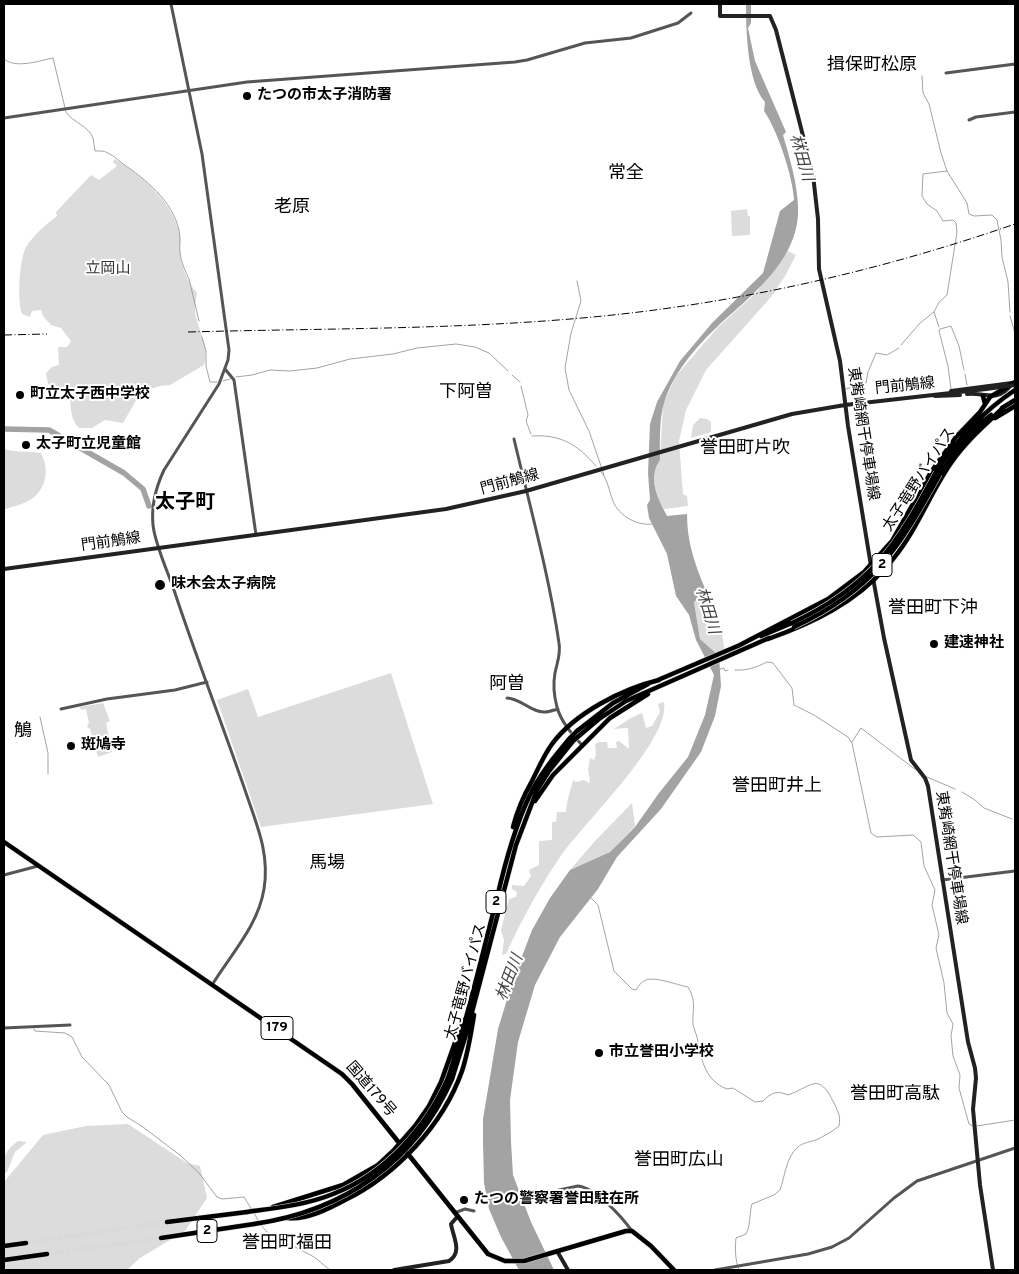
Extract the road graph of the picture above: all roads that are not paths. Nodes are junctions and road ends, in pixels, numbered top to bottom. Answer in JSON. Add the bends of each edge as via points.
{"nodes":[{"id":1,"x":171,"y":4,"type":"edge"},
{"id":2,"x":720,"y":4,"type":"edge"},
{"id":3,"x":691,"y":13,"type":"dead end"},
{"id":4,"x":1015,"y":64,"type":"edge"},
{"id":5,"x":946,"y":73,"type":"dead end"},
{"id":6,"x":190,"y":90,"type":"junction"},
{"id":7,"x":1015,"y":112,"type":"edge"},
{"id":8,"x":4,"y":118,"type":"edge"},
{"id":9,"x":969,"y":120,"type":"dead end"},
{"id":10,"x":225,"y":370,"type":"junction"},
{"id":11,"x":1014,"y":383,"type":"edge"},
{"id":12,"x":1015,"y":390,"type":"edge"},
{"id":13,"x":934,"y":394,"type":"junction"},
{"id":14,"x":923,"y":395,"type":"junction"},
{"id":15,"x":983,"y":396,"type":"junction"},
{"id":16,"x":990,"y":396,"type":"junction"},
{"id":17,"x":1015,"y":400,"type":"edge"},
{"id":18,"x":985,"y":404,"type":"junction"},
{"id":19,"x":845,"y":405,"type":"junction"},
{"id":20,"x":1015,"y":406,"type":"edge"},
{"id":21,"x":1004,"y":407,"type":"junction"},
{"id":22,"x":984,"y":425,"type":"junction"},
{"id":23,"x":514,"y":439,"type":"dead end"},
{"id":24,"x":937,"y":474,"type":"junction"},
{"id":25,"x":526,"y":491,"type":"junction"},
{"id":26,"x":917,"y":497,"type":"junction"},
{"id":27,"x":923,"y":513,"type":"junction"},
{"id":28,"x":914,"y":528,"type":"junction"},
{"id":29,"x":898,"y":531,"type":"junction"},
{"id":30,"x":256,"y":535,"type":"junction"},
{"id":31,"x":160,"y":548,"type":"junction"},
{"id":32,"x":871,"y":565,"type":"junction"},
{"id":33,"x":4,"y":569,"type":"edge"},
{"id":34,"x":874,"y":580,"type":"junction"},
{"id":35,"x":792,"y":625,"type":"junction"},
{"id":36,"x":729,"y":653,"type":"junction"},
{"id":37,"x":676,"y":675,"type":"junction"},
{"id":38,"x":659,"y":680,"type":"junction"},
{"id":39,"x":207,"y":682,"type":"junction"},
{"id":40,"x":507,"y":698,"type":"dead end"},
{"id":41,"x":61,"y":709,"type":"dead end"},
{"id":42,"x":558,"y":709,"type":"junction"},
{"id":43,"x":567,"y":728,"type":"junction"},
{"id":44,"x":578,"y":733,"type":"junction"},
{"id":45,"x":572,"y":739,"type":"junction"},
{"id":46,"x":582,"y":745,"type":"junction"},
{"id":47,"x":530,"y":808,"type":"junction"},
{"id":48,"x":4,"y":842,"type":"edge"},
{"id":49,"x":508,"y":853,"type":"junction"},
{"id":50,"x":38,"y":866,"type":"junction"},
{"id":51,"x":1015,"y":871,"type":"edge"},
{"id":52,"x":4,"y":874,"type":"edge"},
{"id":53,"x":942,"y":880,"type":"junction"},
{"id":54,"x":481,"y":979,"type":"junction"},
{"id":55,"x":211,"y":985,"type":"junction"},
{"id":56,"x":467,"y":1012,"type":"junction"},
{"id":57,"x":70,"y":1025,"type":"dead end"},
{"id":58,"x":4,"y":1028,"type":"edge"},
{"id":59,"x":450,"y":1078,"type":"junction"},
{"id":60,"x":399,"y":1143,"type":"junction"},
{"id":61,"x":1015,"y":1148,"type":"edge"},
{"id":62,"x":408,"y":1156,"type":"junction"},
{"id":63,"x":978,"y":1160,"type":"junction"},
{"id":64,"x":531,"y":1196,"type":"dead end"},
{"id":65,"x":264,"y":1210,"type":"junction"},
{"id":66,"x":474,"y":1210,"type":"dead end"},
{"id":67,"x":456,"y":1215,"type":"junction"},
{"id":68,"x":287,"y":1218,"type":"junction"},
{"id":69,"x":167,"y":1222,"type":"tunnel mouth"},
{"id":70,"x":632,"y":1231,"type":"junction"},
{"id":71,"x":161,"y":1238,"type":"tunnel mouth"},
{"id":72,"x":26,"y":1243,"type":"tunnel mouth"},
{"id":73,"x":4,"y":1246,"type":"edge"},
{"id":74,"x":557,"y":1251,"type":"junction"},
{"id":75,"x":47,"y":1254,"type":"tunnel mouth"},
{"id":76,"x":4,"y":1260,"type":"edge"},
{"id":77,"x":394,"y":1270,"type":"edge"},
{"id":78,"x":568,"y":1270,"type":"edge"},
{"id":79,"x":674,"y":1270,"type":"edge"},
{"id":80,"x":715,"y":1270,"type":"edge"},
{"id":81,"x":994,"y":1270,"type":"edge"}],
"edges":[{"from":1,"to":6,"type":"street"},
{"from":2,"to":19,"type":"main road","name":"東觜崎網干停車場線","via":[[720,16],[770,16],[778,36],[813,175],[819,269],[839,356]]},
{"from":3,"to":6,"type":"street","via":[[678,24],[631,38],[585,43],[515,62],[247,82]]},
{"from":4,"to":5,"type":"street"},
{"from":6,"to":8,"type":"street"},
{"from":6,"to":10,"type":"street","via":[[228,334]]},
{"from":7,"to":9,"type":"street"},
{"from":10,"to":30,"type":"street","via":[[234,380]]},
{"from":10,"to":31,"type":"street","via":[[212,397],[164,470],[155,491],[153,526]]},
{"from":11,"to":13,"type":"main road"},
{"from":11,"to":13,"type":"main road","name":"門前鵤線","bridge":true},
{"from":11,"to":16,"type":"highway"},
{"from":12,"to":24,"type":"highway","name":"太子竜野バイパス","number":"2","via":[[976,421],[952,447]]},
{"from":13,"to":14,"type":"main road","name":"門前鵤線"},
{"from":14,"to":15,"type":"main road"},
{"from":14,"to":19,"type":"main road","name":"門前鵤線"},
{"from":15,"to":16,"type":"main road"},
{"from":15,"to":18,"type":"highway"},
{"from":16,"to":18,"type":"highway"},
{"from":17,"to":21,"type":"highway","name":"太子竜野バイパス","number":"2"},
{"from":18,"to":24,"type":"highway","via":[[948,447]]},
{"from":19,"to":25,"type":"main road","name":"門前鵤線","via":[[792,414]]},
{"from":19,"to":32,"type":"main road","name":"東觜崎網干停車場線"},
{"from":20,"to":22,"type":"highway"},
{"from":21,"to":22,"type":"highway"},
{"from":21,"to":24,"type":"highway","name":"太子竜野バイパス","number":"2","via":[[968,436]]},
{"from":22,"to":24,"type":"highway"},
{"from":23,"to":25,"type":"street"},
{"from":24,"to":26,"type":"highway"},
{"from":24,"to":27,"type":"highway"},
{"from":24,"to":35,"type":"highway","name":"太子竜野バイパス","number":"2","bridge":true,"via":[[902,532],[869,573],[838,598]]},
{"from":25,"to":30,"type":"main road","name":"門前鵤線","via":[[446,509]]},
{"from":25,"to":42,"type":"street","via":[[560,646],[554,684]]},
{"from":26,"to":27,"type":"highway"},
{"from":26,"to":29,"type":"highway"},
{"from":27,"to":28,"type":"highway"},
{"from":28,"to":29,"type":"highway"},
{"from":28,"to":34,"type":"highway","via":[[898,553]]},
{"from":29,"to":32,"type":"highway"},
{"from":30,"to":31,"type":"main road","name":"門前鵤線"},
{"from":31,"to":33,"type":"main road","name":"門前鵤線"},
{"from":31,"to":39,"type":"street"},
{"from":32,"to":34,"type":"main road","name":"東觜崎網干停車場線"},
{"from":32,"to":35,"type":"highway"},
{"from":34,"to":35,"type":"highway","bridge":true,"via":[[830,612]]},
{"from":34,"to":53,"type":"main road","name":"東觜崎網干停車場線","via":[[911,760],[928,786]]},
{"from":35,"to":36,"type":"highway","name":"太子竜野バイパス","number":"2","via":[[768,639]]},
{"from":35,"to":36,"type":"highway","name":"太子竜野バイパス","number":"2","via":[[738,646]]},
{"from":36,"to":37,"type":"highway","name":"太子竜野バイパス","number":"2"},
{"from":37,"to":38,"type":"highway","name":"太子竜野バイパス","number":"2"},
{"from":37,"to":44,"type":"highway","name":"太子竜野バイパス","number":"2","via":[[626,701]]},
{"from":37,"to":46,"type":"highway","via":[[610,718]]},
{"from":38,"to":43,"type":"highway","via":[[620,694]]},
{"from":38,"to":44,"type":"highway","name":"太子竜野バイパス","number":"2","via":[[613,703]]},
{"from":39,"to":41,"type":"street"},
{"from":39,"to":55,"type":"street","via":[[260,832],[266,866],[264,891],[257,914]]},
{"from":40,"to":42,"type":"street","via":[[541,712]]},
{"from":42,"to":43,"type":"street"},
{"from":43,"to":46,"type":"street"},
{"from":43,"to":49,"type":"highway","via":[[553,744],[524,796],[514,822]]},
{"from":44,"to":45,"type":"highway","name":"太子竜野バイパス","number":"2","bridge":true},
{"from":45,"to":47,"type":"highway","name":"太子竜野バイパス","number":"2","via":[[549,770]]},
{"from":45,"to":49,"type":"highway","name":"太子竜野バイパス","number":"2","via":[[548,766],[530,795]]},
{"from":46,"to":47,"type":"highway","via":[[553,775]]},
{"from":47,"to":54,"type":"highway","name":"太子竜野バイパス","number":"2","via":[[516,845]]},
{"from":48,"to":50,"type":"highway","name":"国道179号","number":"179"},
{"from":49,"to":56,"type":"highway","name":"太子竜野バイパス","number":"2"},
{"from":50,"to":52,"type":"street"},
{"from":50,"to":55,"type":"highway","name":"国道179号","number":"179"},
{"from":51,"to":53,"type":"street"},
{"from":53,"to":63,"type":"main road","name":"東觜崎網干停車場線","via":[[975,1068],[973,1109]]},
{"from":54,"to":59,"type":"highway","name":"太子竜野バイパス","number":"2","via":[[461,1054]]},
{"from":54,"to":62,"type":"highway","via":[[468,1047],[454,1090],[442,1112]]},
{"from":55,"to":60,"type":"highway","name":"国道179号","number":"179","via":[[342,1074]]},
{"from":56,"to":59,"type":"highway","name":"太子竜野バイパス","number":"2"},
{"from":56,"to":60,"type":"highway","via":[[441,1082],[415,1126]]},
{"from":57,"to":58,"type":"street"},
{"from":59,"to":65,"type":"highway","name":"太子竜野バイパス","number":"2","bridge":true,"via":[[423,1122],[378,1169],[332,1195]]},
{"from":59,"to":68,"type":"highway","name":"太子竜野バイパス","number":"2","bridge":true,"via":[[440,1104],[422,1131],[381,1172],[334,1201]]},
{"from":60,"to":62,"type":"highway","name":"国道179号","number":"179"},
{"from":60,"to":65,"type":"highway","bridge":true,"via":[[378,1165],[357,1178]]},
{"from":61,"to":63,"type":"street"},
{"from":62,"to":67,"type":"highway","name":"国道179号","number":"179"},
{"from":62,"to":68,"type":"highway","bridge":true,"via":[[364,1190],[330,1208]]},
{"from":63,"to":80,"type":"street","via":[[917,1181],[849,1238],[832,1247]]},
{"from":63,"to":81,"type":"main road","name":"東觜崎網干停車場線"},
{"from":64,"to":70,"type":"street","via":[[585,1186],[617,1213]]},
{"from":65,"to":69,"type":"highway","name":"太子竜野バイパス","number":"2","bridge":true},
{"from":66,"to":67,"type":"street","via":[[464,1209]]},
{"from":67,"to":74,"type":"highway","name":"国道179号","number":"179","via":[[483,1250],[505,1262],[524,1261]]},
{"from":67,"to":77,"type":"main road","via":[[451,1224],[456,1247],[454,1258]]},
{"from":68,"to":71,"type":"highway","name":"太子竜野バイパス","number":"2","bridge":true},
{"from":70,"to":74,"type":"highway","name":"国道179号","number":"179"},
{"from":70,"to":79,"type":"highway"},
{"from":72,"to":73,"type":"highway"},
{"from":74,"to":78,"type":"main road"},
{"from":75,"to":76,"type":"highway"}]}
